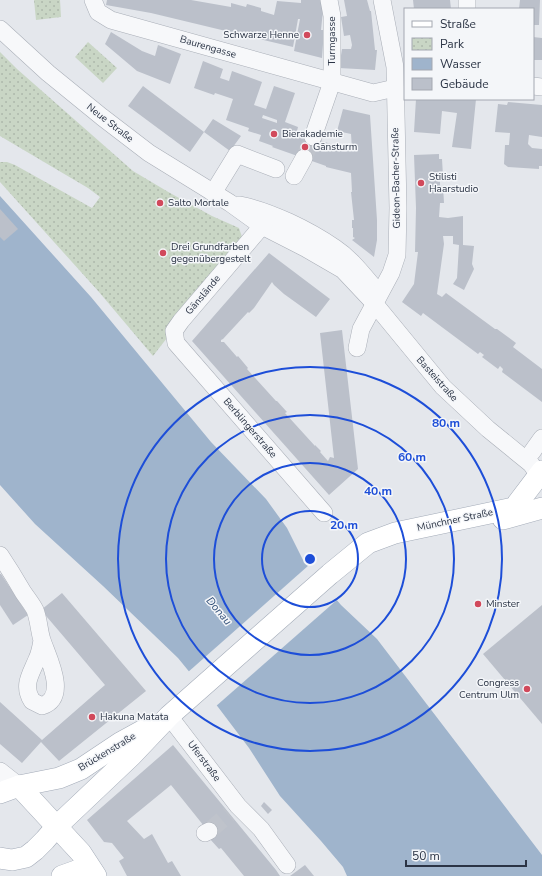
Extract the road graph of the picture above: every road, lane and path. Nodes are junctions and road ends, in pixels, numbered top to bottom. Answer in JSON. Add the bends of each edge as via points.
{"nodes":[{"id":1,"x":93,"y":0,"type":"edge"},
{"id":2,"x":329,"y":0,"type":"edge"},
{"id":3,"x":382,"y":0,"type":"edge"},
{"id":4,"x":0,"y":29,"type":"edge"},
{"id":5,"x":400,"y":68,"type":"edge"},
{"id":6,"x":332,"y":82,"type":"junction"},
{"id":7,"x":395,"y":88,"type":"junction"},
{"id":8,"x":313,"y":137,"type":"tunnel mouth"},
{"id":9,"x":304,"y":158,"type":"tunnel mouth"},
{"id":10,"x":276,"y":169,"type":"dead end"},
{"id":11,"x":294,"y":176,"type":"dead end"},
{"id":12,"x":214,"y":193,"type":"junction"},
{"id":13,"x":266,"y":220,"type":"junction"},
{"id":14,"x":377,"y":298,"type":"junction"},
{"id":15,"x":176,"y":343,"type":"joint"},
{"id":16,"x":357,"y":348,"type":"dead end"},
{"id":17,"x":542,"y":438,"type":"edge"},
{"id":18,"x":539,"y":467,"type":"edge"},
{"id":19,"x":542,"y":508,"type":"edge"},
{"id":20,"x":324,"y":513,"type":"dead end"},
{"id":21,"x":0,"y":555,"type":"edge"},
{"id":22,"x":349,"y":558,"type":"junction"},
{"id":23,"x":42,"y":640,"type":"dead end"},
{"id":24,"x":174,"y":711,"type":"junction"},
{"id":25,"x":0,"y":771,"type":"edge"},
{"id":26,"x":19,"y":786,"type":"junction"},
{"id":27,"x":0,"y":793,"type":"edge"},
{"id":28,"x":57,"y":826,"type":"junction"},
{"id":29,"x":0,"y":859,"type":"edge"},
{"id":30,"x":287,"y":865,"type":"dead end"},
{"id":31,"x":95,"y":874,"type":"edge"},
{"id":32,"x":12,"y":876,"type":"edge"},
{"id":33,"x":62,"y":876,"type":"edge"}],
"edges":[{"from":1,"to":6,"type":"street","name":"Baurengasse","via":[[98,12],[111,20]]},
{"from":2,"to":6,"type":"street","name":"Turmgasse","via":[[332,16]]},
{"from":3,"to":5,"type":"street","name":"Gideon-Bacher-Straße"},
{"from":4,"to":12,"type":"street","name":"Neue Straße","via":[[102,117],[149,153]]},
{"from":5,"to":7,"type":"street","name":"Gideon-Bacher-Straße"},
{"from":6,"to":7,"type":"street","name":"Baurengasse","via":[[373,93]]},
{"from":6,"to":8,"type":"street","name":"Turmgasse"},
{"from":7,"to":14,"type":"street","name":"Gideon-Bacher-Straße","via":[[397,255],[391,273]]},
{"from":9,"to":11,"type":"street"},
{"from":10,"to":12,"type":"street","via":[[237,154]]},
{"from":12,"to":13,"type":"street","name":"Neue Straße","via":[[230,203],[248,207]]},
{"from":13,"to":14,"type":"street","name":"Neue Straße","via":[[342,270]]},
{"from":13,"to":15,"type":"street","name":"Gänslände","via":[[181,321],[174,331]]},
{"from":14,"to":16,"type":"street","name":"Gideon-Bacher-Straße","via":[[361,329]]},
{"from":14,"to":18,"type":"street","name":"Basteistraße","via":[[449,381]]},
{"from":14,"to":18,"type":"street","name":"Basteistraße","via":[[443,387],[488,429],[531,464]]},
{"from":15,"to":20,"type":"street","name":"Berblingerstraße"},
{"from":17,"to":18,"type":"street"},
{"from":18,"to":22,"type":"main road","name":"Münchner Straße","via":[[514,508],[395,533],[368,543]]},
{"from":19,"to":22,"type":"main road","name":"Münchner Straße","via":[[490,523],[398,540]]},
{"from":21,"to":23,"type":"street","via":[[35,610]]},
{"from":22,"to":24,"type":"main road","name":"Brückenstraße"},
{"from":24,"to":26,"type":"main road","name":"Brückenstraße","via":[[81,769],[59,778]]},
{"from":24,"to":28,"type":"main road","name":"Brückenstraße"},
{"from":24,"to":30,"type":"street","name":"Uferstraße","via":[[234,810],[261,829]]},
{"from":25,"to":26,"type":"street"},
{"from":26,"to":27,"type":"main road","name":"Brückenstraße"},
{"from":26,"to":28,"type":"main road"},
{"from":28,"to":29,"type":"main road","name":"Brückenstraße","via":[[26,857]]},
{"from":28,"to":31,"type":"main road","via":[[81,853]]},
{"from":29,"to":32,"type":"main road"},
{"from":31,"to":33,"type":"main road","via":[[76,871]]}]}
